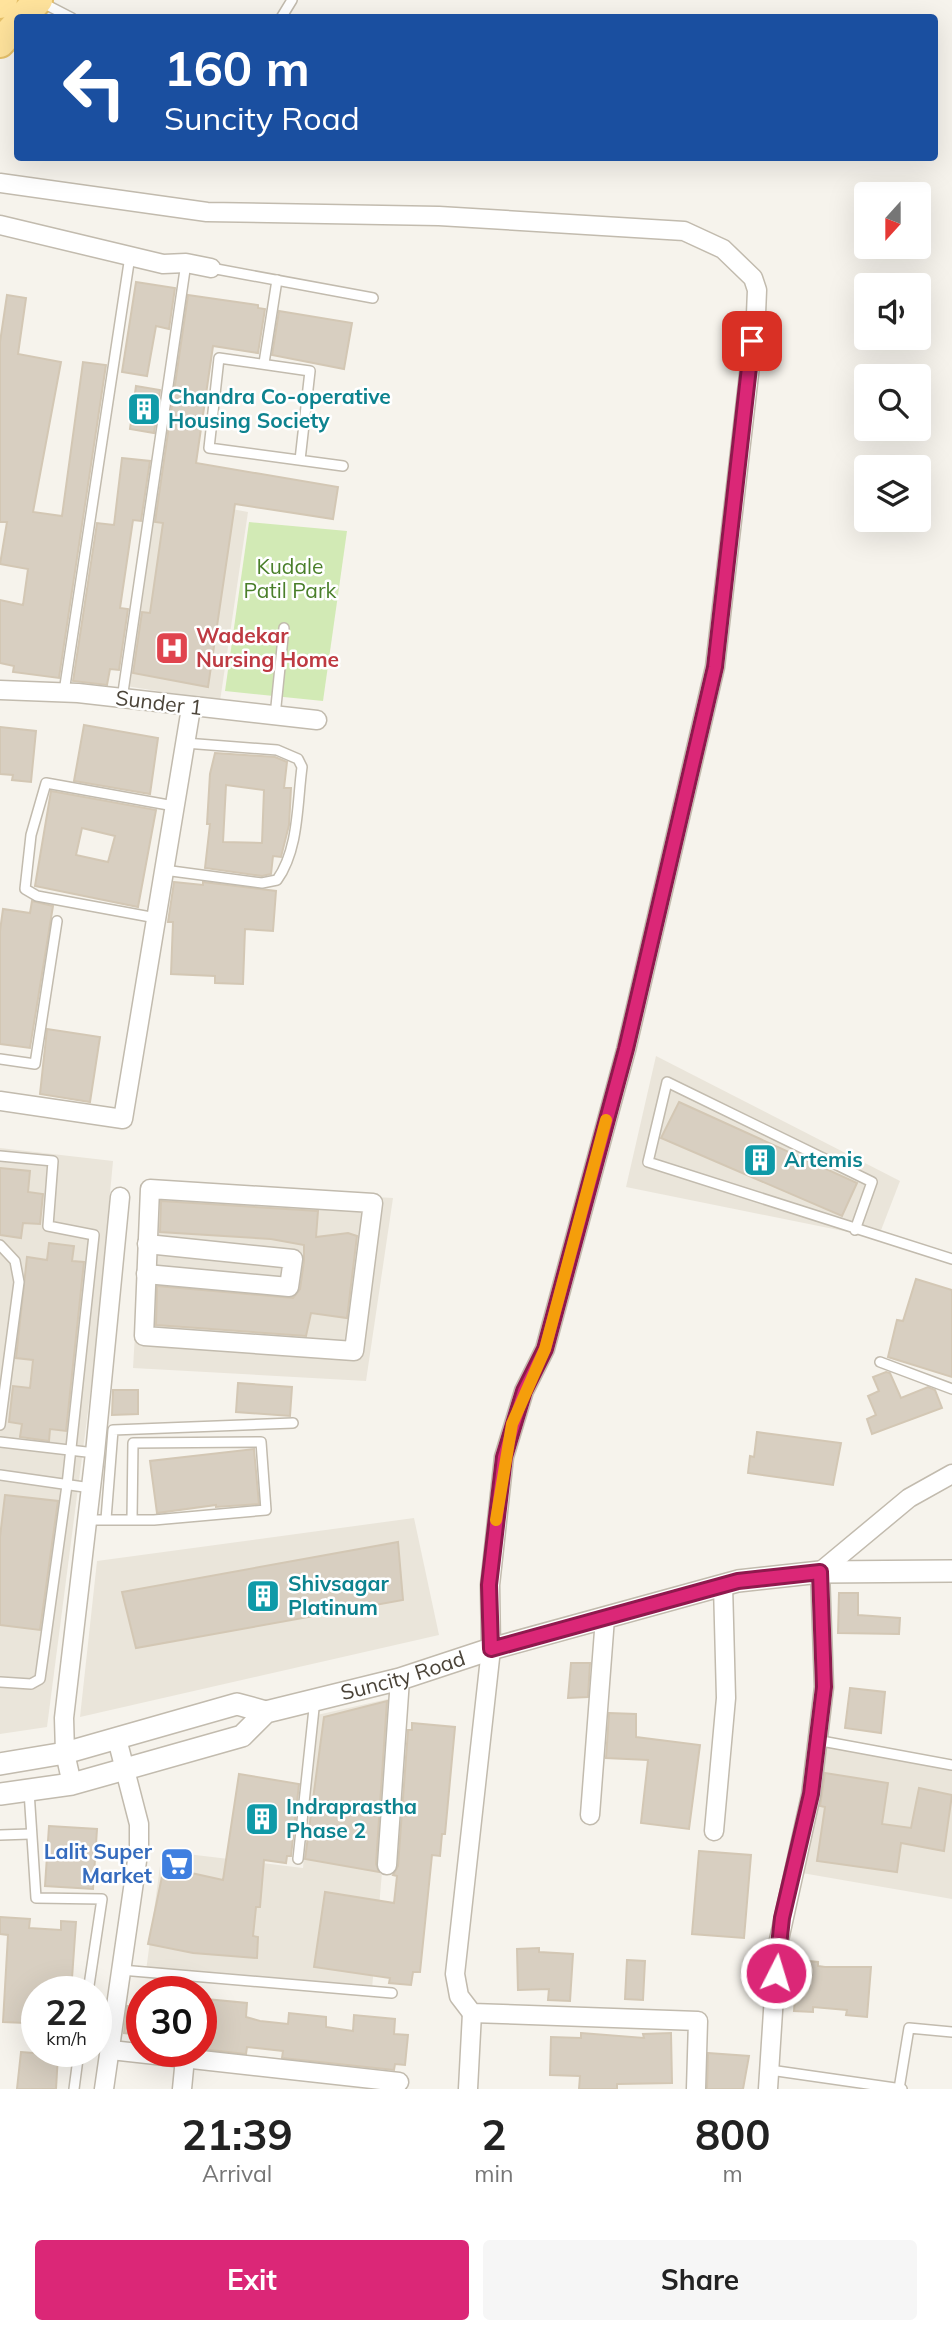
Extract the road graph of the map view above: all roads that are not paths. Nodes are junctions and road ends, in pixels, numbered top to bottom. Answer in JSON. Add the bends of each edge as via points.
{"nodes":[{"id":1,"x":17,"y":0,"type":"edge"},
{"id":2,"x":38,"y":0,"type":"edge"},
{"id":3,"x":23,"y":14,"type":"edge"},
{"id":4,"x":64,"y":14,"type":"edge"},
{"id":5,"x":8,"y":28,"type":"edge"},
{"id":6,"x":0,"y":183,"type":"edge"},
{"id":7,"x":0,"y":225,"type":"edge"},
{"id":8,"x":130,"y":256,"type":"junction"},
{"id":9,"x":186,"y":263,"type":"junction"},
{"id":10,"x":211,"y":268,"type":"joint"},
{"id":11,"x":276,"y":280,"type":"junction"},
{"id":12,"x":373,"y":298,"type":"dead end"},
{"id":13,"x":264,"y":363,"type":"junction"},
{"id":14,"x":300,"y":460,"type":"junction"},
{"id":15,"x":343,"y":466,"type":"dead end"},
{"id":16,"x":284,"y":628,"type":"dead end"},
{"id":17,"x":0,"y":690,"type":"edge"},
{"id":18,"x":64,"y":692,"type":"junction"},
{"id":19,"x":122,"y":699,"type":"junction"},
{"id":20,"x":191,"y":708,"type":"junction"},
{"id":21,"x":275,"y":716,"type":"junction"},
{"id":22,"x":317,"y":720,"type":"dead end"},
{"id":23,"x":185,"y":743,"type":"junction"},
{"id":24,"x":174,"y":807,"type":"junction"},
{"id":25,"x":164,"y":870,"type":"junction"},
{"id":26,"x":156,"y":918,"type":"junction"},
{"id":27,"x":57,"y":921,"type":"dead end"},
{"id":28,"x":0,"y":1059,"type":"edge"},
{"id":29,"x":0,"y":1101,"type":"edge"},
{"id":30,"x":0,"y":1156,"type":"edge"},
{"id":31,"x":120,"y":1197,"type":"dead end"},
{"id":32,"x":855,"y":1230,"type":"junction"},
{"id":33,"x":0,"y":1245,"type":"edge"},
{"id":34,"x":116,"y":1256,"type":"junction"},
{"id":35,"x":147,"y":1259,"type":"junction"},
{"id":36,"x":952,"y":1259,"type":"edge"},
{"id":37,"x":880,"y":1362,"type":"dead end"},
{"id":38,"x":952,"y":1389,"type":"edge"},
{"id":39,"x":293,"y":1423,"type":"dead end"},
{"id":40,"x":0,"y":1425,"type":"edge"},
{"id":41,"x":0,"y":1441,"type":"edge"},
{"id":42,"x":70,"y":1450,"type":"junction"},
{"id":43,"x":95,"y":1453,"type":"junction"},
{"id":44,"x":952,"y":1474,"type":"edge"},
{"id":45,"x":0,"y":1475,"type":"edge"},
{"id":46,"x":67,"y":1485,"type":"junction"},
{"id":47,"x":91,"y":1489,"type":"junction"},
{"id":48,"x":97,"y":1520,"type":"junction"},
{"id":49,"x":132,"y":1520,"type":"junction"},
{"id":50,"x":952,"y":1571,"type":"edge"},
{"id":51,"x":820,"y":1572,"type":"junction"},
{"id":52,"x":723,"y":1585,"type":"junction"},
{"id":53,"x":605,"y":1618,"type":"junction"},
{"id":54,"x":491,"y":1649,"type":"junction"},
{"id":55,"x":400,"y":1679,"type":"junction"},
{"id":56,"x":0,"y":1682,"type":"edge"},
{"id":57,"x":315,"y":1698,"type":"junction"},
{"id":58,"x":266,"y":1712,"type":"junction"},
{"id":59,"x":117,"y":1738,"type":"junction"},
{"id":60,"x":816,"y":1740,"type":"junction"},
{"id":61,"x":65,"y":1753,"type":"junction"},
{"id":62,"x":0,"y":1764,"type":"edge"},
{"id":63,"x":952,"y":1765,"type":"edge"},
{"id":64,"x":125,"y":1769,"type":"junction"},
{"id":65,"x":72,"y":1784,"type":"junction"},
{"id":66,"x":29,"y":1790,"type":"junction"},
{"id":67,"x":0,"y":1794,"type":"edge"},
{"id":68,"x":590,"y":1815,"type":"dead end"},
{"id":69,"x":714,"y":1831,"type":"dead end"},
{"id":70,"x":30,"y":1834,"type":"junction"},
{"id":71,"x":0,"y":1835,"type":"edge"},
{"id":72,"x":298,"y":1859,"type":"dead end"},
{"id":73,"x":387,"y":1865,"type":"dead end"},
{"id":74,"x":121,"y":1970,"type":"junction"},
{"id":75,"x":90,"y":1976,"type":"edge"},
{"id":76,"x":392,"y":1993,"type":"dead end"},
{"id":77,"x":472,"y":2013,"type":"junction"},
{"id":78,"x":952,"y":2032,"type":"edge"},
{"id":79,"x":112,"y":2042,"type":"edge"},
{"id":80,"x":217,"y":2063,"type":"edge"},
{"id":81,"x":77,"y":2067,"type":"edge"},
{"id":82,"x":108,"y":2067,"type":"edge"},
{"id":83,"x":185,"y":2067,"type":"edge"},
{"id":84,"x":770,"y":2070,"type":"junction"},
{"id":85,"x":338,"y":2082,"type":"edge"},
{"id":86,"x":399,"y":2082,"type":"dead end"},
{"id":87,"x":74,"y":2089,"type":"edge"},
{"id":88,"x":104,"y":2089,"type":"edge"},
{"id":89,"x":182,"y":2089,"type":"edge"},
{"id":90,"x":468,"y":2089,"type":"edge"},
{"id":91,"x":696,"y":2089,"type":"edge"},
{"id":92,"x":768,"y":2089,"type":"edge"},
{"id":93,"x":901,"y":2089,"type":"edge"}],
"edges":[{"from":1,"to":5,"type":"main road"},
{"from":2,"to":3,"type":"main road"},
{"from":2,"to":4,"type":"lane"},
{"from":6,"to":54,"type":"street","via":[[207,212],[439,216],[684,231],[723,249],[753,278],[756,314],[715,667],[626,1049],[545,1349],[524,1391],[504,1457],[489,1585]]},
{"from":7,"to":8,"type":"street"},
{"from":8,"to":9,"type":"street","via":[[163,264]]},
{"from":8,"to":18,"type":"lane"},
{"from":9,"to":10,"type":"street"},
{"from":9,"to":19,"type":"lane"},
{"from":10,"to":11,"type":"lane"},
{"from":11,"to":12,"type":"lane"},
{"from":11,"to":13,"type":"lane"},
{"from":13,"to":14,"type":"lane","via":[[310,371]]},
{"from":13,"to":14,"type":"lane","via":[[219,358],[209,448]]},
{"from":14,"to":15,"type":"lane"},
{"from":16,"to":21,"type":"lane"},
{"from":17,"to":18,"type":"street","name":"Sunder 1"},
{"from":18,"to":19,"type":"street","name":"Sunder 1"},
{"from":19,"to":20,"type":"street","name":"Sunder 1"},
{"from":20,"to":21,"type":"street","name":"Sunder 1"},
{"from":20,"to":23,"type":"street"},
{"from":21,"to":22,"type":"street","name":"Sunder 1"},
{"from":23,"to":24,"type":"street"},
{"from":23,"to":25,"type":"lane","via":[[277,750],[298,759],[302,767],[292,843],[288,864],[277,880],[262,883]]},
{"from":24,"to":25,"type":"street"},
{"from":24,"to":26,"type":"lane","via":[[46,783],[29,846],[25,889],[37,896]]},
{"from":25,"to":26,"type":"street"},
{"from":26,"to":29,"type":"street","via":[[123,1119]]},
{"from":27,"to":28,"type":"lane","via":[[35,1064]]},
{"from":30,"to":42,"type":"lane","via":[[53,1161],[48,1226],[94,1235]]},
{"from":31,"to":34,"type":"street"},
{"from":32,"to":32,"type":"lane","via":[[648,1162],[667,1082],[872,1182]]},
{"from":32,"to":36,"type":"lane"},
{"from":33,"to":40,"type":"lane","via":[[15,1261],[19,1282]]},
{"from":34,"to":35,"type":"street"},
{"from":34,"to":43,"type":"street"},
{"from":35,"to":35,"type":"street","via":[[289,1287],[292,1259]]},
{"from":35,"to":35,"type":"street","via":[[144,1336],[354,1351],[373,1203],[150,1189]]},
{"from":37,"to":38,"type":"lane"},
{"from":39,"to":48,"type":"lane","via":[[113,1430]]},
{"from":41,"to":42,"type":"lane"},
{"from":42,"to":43,"type":"lane"},
{"from":42,"to":46,"type":"lane"},
{"from":43,"to":47,"type":"street"},
{"from":44,"to":51,"type":"street","via":[[909,1498]]},
{"from":45,"to":46,"type":"lane"},
{"from":46,"to":47,"type":"lane"},
{"from":46,"to":56,"type":"lane","via":[[40,1679],[31,1684]]},
{"from":47,"to":48,"type":"street"},
{"from":48,"to":49,"type":"lane"},
{"from":48,"to":61,"type":"street","via":[[64,1718]]},
{"from":49,"to":49,"type":"lane","via":[[265,1510],[261,1442],[133,1443]]},
{"from":50,"to":51,"type":"street","name":"Suncity Road"},
{"from":51,"to":52,"type":"street","name":"Suncity Road"},
{"from":51,"to":60,"type":"street","via":[[824,1687]]},
{"from":52,"to":53,"type":"street","name":"Suncity Road"},
{"from":52,"to":69,"type":"street","via":[[726,1698]]},
{"from":53,"to":54,"type":"street","name":"Suncity Road"},
{"from":53,"to":68,"type":"street"},
{"from":54,"to":55,"type":"street","name":"Suncity Road"},
{"from":54,"to":77,"type":"street","via":[[455,1974],[459,1996]]},
{"from":55,"to":57,"type":"street","name":"Suncity Road"},
{"from":55,"to":73,"type":"street"},
{"from":57,"to":58,"type":"street","name":"Suncity Road"},
{"from":57,"to":72,"type":"lane"},
{"from":58,"to":59,"type":"street","name":"Suncity Road","via":[[236,1704]]},
{"from":58,"to":64,"type":"street","name":"Suncity Road","via":[[242,1736]]},
{"from":59,"to":61,"type":"street","name":"Suncity Road"},
{"from":59,"to":64,"type":"street"},
{"from":60,"to":63,"type":"lane"},
{"from":60,"to":84,"type":"street","via":[[811,1794],[777,1949]]},
{"from":61,"to":62,"type":"street","name":"Suncity Road"},
{"from":61,"to":65,"type":"street"},
{"from":64,"to":65,"type":"street","name":"Suncity Road"},
{"from":64,"to":74,"type":"street","via":[[139,1824],[139,1847]]},
{"from":65,"to":66,"type":"street","name":"Suncity Road"},
{"from":66,"to":67,"type":"street","name":"Suncity Road"},
{"from":66,"to":70,"type":"lane"},
{"from":70,"to":71,"type":"lane"},
{"from":70,"to":75,"type":"lane","via":[[37,1898],[102,1899]]},
{"from":74,"to":76,"type":"lane"},
{"from":74,"to":79,"type":"street"},
{"from":77,"to":90,"type":"street"},
{"from":77,"to":91,"type":"street","via":[[698,2021]]},
{"from":78,"to":93,"type":"lane","via":[[909,2028]]},
{"from":80,"to":85,"type":"street"},
{"from":81,"to":87,"type":"lane"},
{"from":82,"to":88,"type":"street"},
{"from":83,"to":89,"type":"street"},
{"from":84,"to":92,"type":"street"},
{"from":84,"to":93,"type":"lane"},
{"from":85,"to":86,"type":"street"}]}
